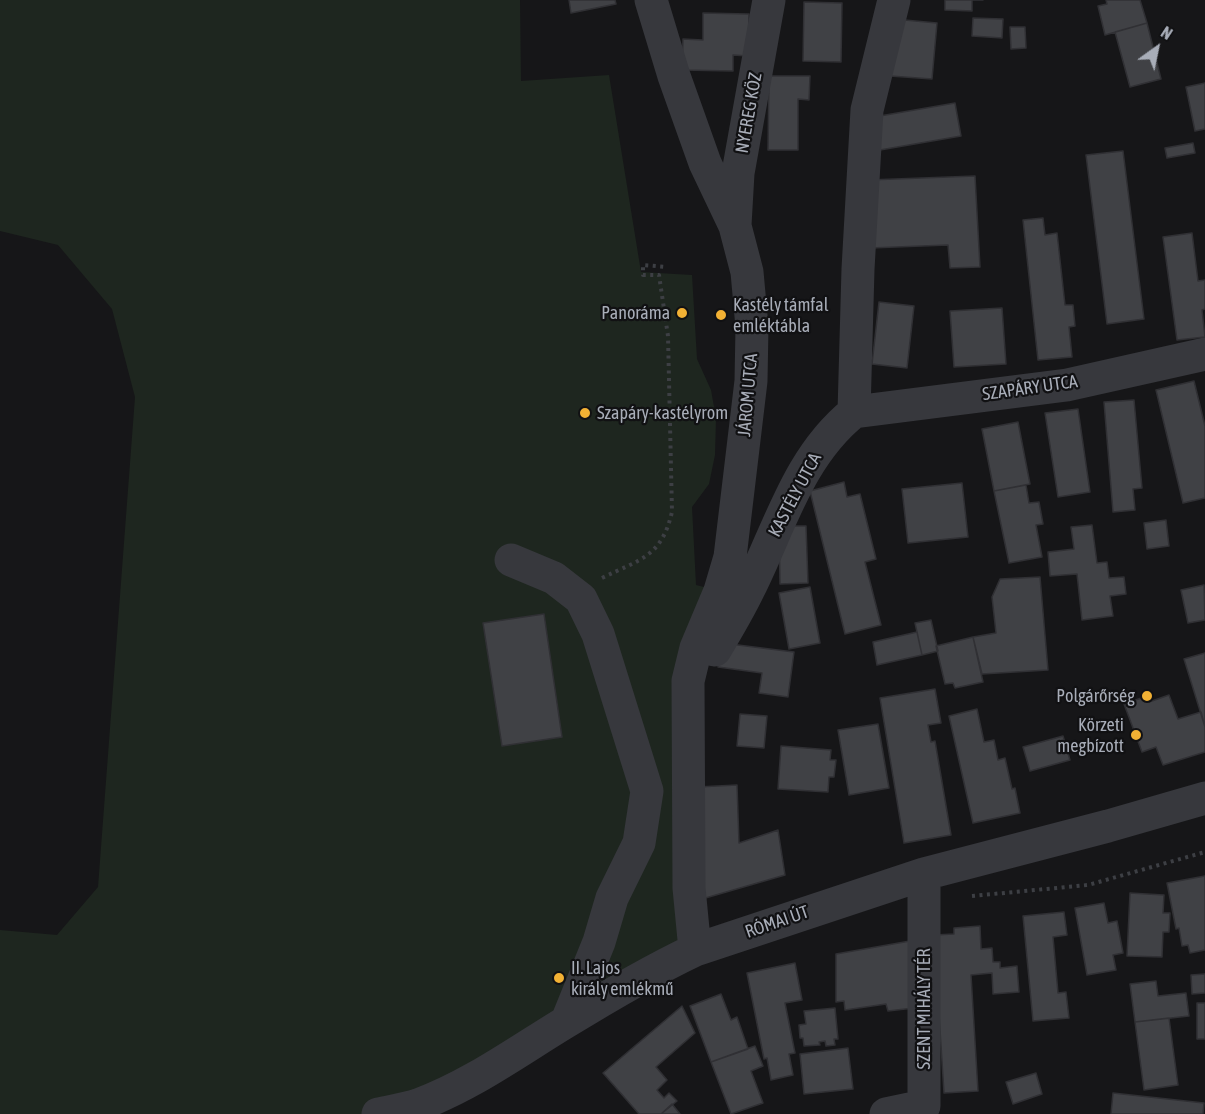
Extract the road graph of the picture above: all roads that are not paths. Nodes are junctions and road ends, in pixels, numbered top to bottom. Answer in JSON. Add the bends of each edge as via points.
{"nodes":[{"id":1,"x":651,"y":0,"type":"edge"},
{"id":2,"x":769,"y":0,"type":"edge"},
{"id":3,"x":894,"y":0,"type":"edge"},
{"id":4,"x":735,"y":226,"type":"junction"},
{"id":5,"x":1205,"y":354,"type":"edge"},
{"id":6,"x":854,"y":412,"type":"junction"},
{"id":7,"x":511,"y":560,"type":"dead end"},
{"id":8,"x":688,"y":691,"type":"junction"},
{"id":9,"x":1205,"y":798,"type":"edge"},
{"id":10,"x":924,"y":874,"type":"junction"},
{"id":11,"x":695,"y":950,"type":"junction"},
{"id":12,"x":567,"y":1021,"type":"junction"},
{"id":13,"x":378,"y":1114,"type":"edge"},
{"id":14,"x":886,"y":1114,"type":"edge"}],
"edges":[{"from":1,"to":4,"type":"street","name":"JÁROM UTCA","via":[[705,163]]},
{"from":2,"to":4,"type":"street","name":"NYEREG KÖZ","via":[[738,174]]},
{"from":3,"to":6,"type":"street","via":[[867,111]]},
{"from":4,"to":8,"type":"street","name":"JÁROM UTCA","via":[[747,272],[751,381],[730,557],[696,648]]},
{"from":5,"to":6,"type":"street","name":"SZAPÁRY UTCA","via":[[1067,385]]},
{"from":6,"to":8,"type":"street","name":"KASTÉLY UTCA","via":[[837,425],[813,456],[749,589]]},
{"from":7,"to":12,"type":"street","via":[[554,578],[581,599],[598,634],[647,791],[639,843],[612,898]]},
{"from":8,"to":11,"type":"street","via":[[689,877]]},
{"from":9,"to":10,"type":"street","name":"RÓMAI ÚT"},
{"from":10,"to":11,"type":"street","name":"RÓMAI ÚT"},
{"from":10,"to":14,"type":"street","name":"SZENT MIHÁLY TÉR","via":[[924,1106]]},
{"from":11,"to":12,"type":"street","name":"RÓMAI ÚT"},
{"from":12,"to":13,"type":"street","name":"RÓMAI ÚT","via":[[462,1086],[417,1106]]}]}
